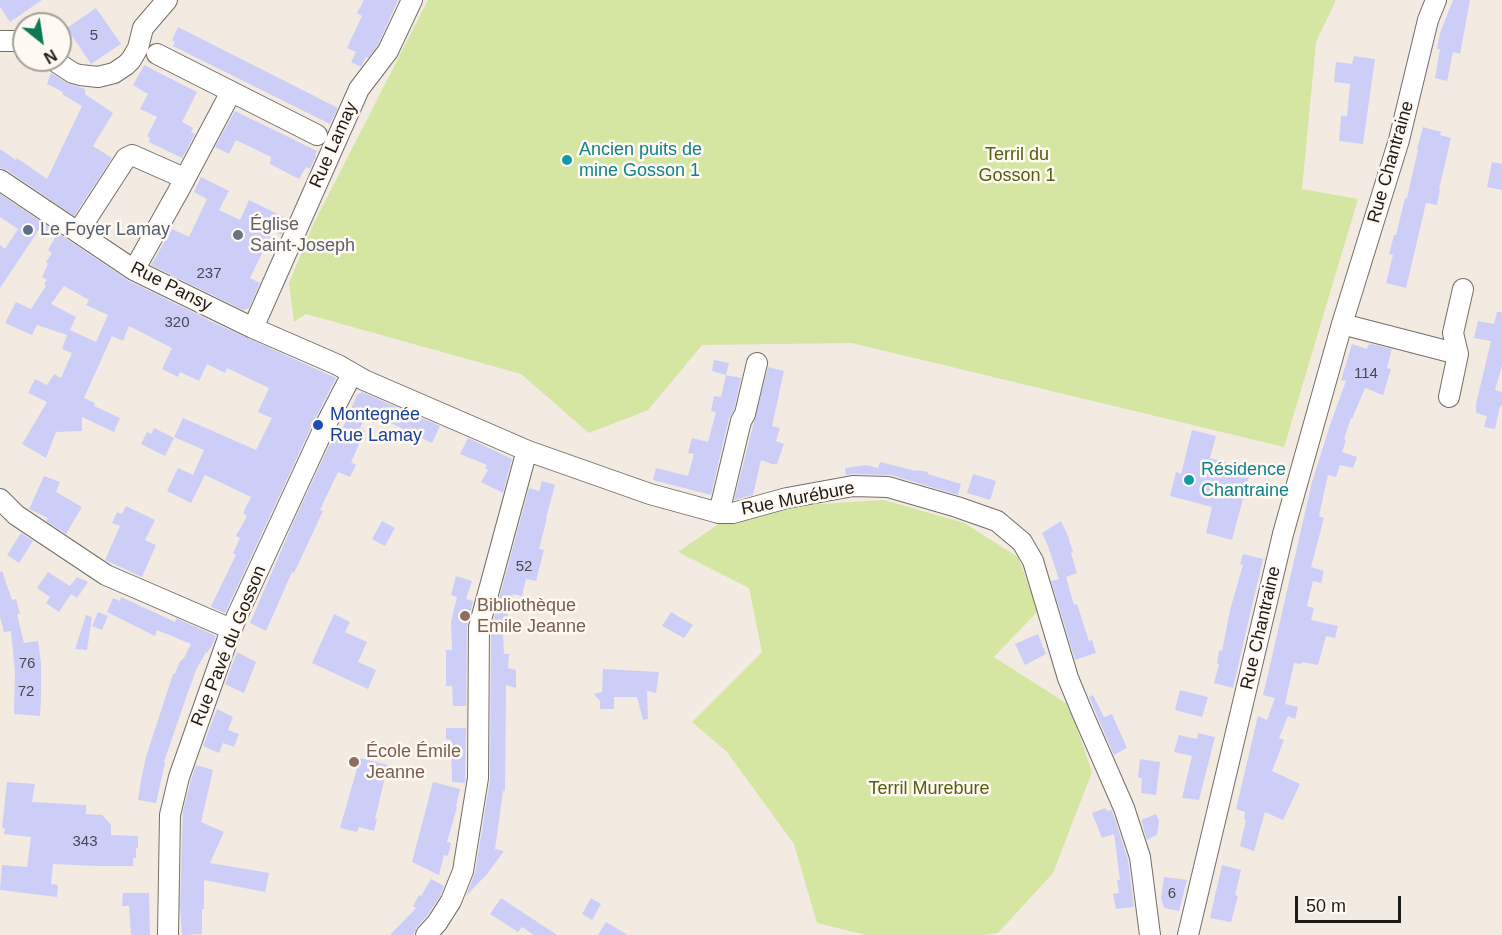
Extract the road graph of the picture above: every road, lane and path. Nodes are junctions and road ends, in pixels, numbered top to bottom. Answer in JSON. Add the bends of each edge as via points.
{"nodes":[{"id":1,"x":167,"y":0,"type":"edge"},
{"id":2,"x":412,"y":0,"type":"edge"},
{"id":3,"x":1436,"y":0,"type":"edge"},
{"id":4,"x":157,"y":54,"type":"dead end"},
{"id":5,"x":71,"y":72,"type":"edge"},
{"id":6,"x":231,"y":92,"type":"junction"},
{"id":7,"x":317,"y":135,"type":"dead end"},
{"id":8,"x":0,"y":180,"type":"edge"},
{"id":9,"x":184,"y":181,"type":"junction"},
{"id":10,"x":78,"y":232,"type":"junction"},
{"id":11,"x":134,"y":270,"type":"junction"},
{"id":12,"x":1463,"y":289,"type":"dead end"},
{"id":13,"x":1342,"y":324,"type":"junction"},
{"id":14,"x":253,"y":328,"type":"junction"},
{"id":15,"x":1458,"y":354,"type":"junction"},
{"id":16,"x":757,"y":363,"type":"dead end"},
{"id":17,"x":352,"y":374,"type":"junction"},
{"id":18,"x":1449,"y":397,"type":"dead end"},
{"id":19,"x":528,"y":451,"type":"junction"},
{"id":20,"x":0,"y":499,"type":"edge"},
{"id":21,"x":719,"y":513,"type":"junction"},
{"id":22,"x":231,"y":629,"type":"junction"},
{"id":23,"x":168,"y":935,"type":"edge"},
{"id":24,"x":426,"y":935,"type":"edge"},
{"id":25,"x":1150,"y":935,"type":"edge"},
{"id":26,"x":1188,"y":935,"type":"edge"}],
"edges":[{"from":1,"to":5,"type":"street","via":[[143,28],[138,48],[126,65],[98,77]]},
{"from":2,"to":14,"type":"street","name":"Rue Lamay","via":[[388,51],[359,90]]},
{"from":3,"to":13,"type":"street","name":"Rue Chantraine","via":[[1399,140]]},
{"from":4,"to":6,"type":"street"},
{"from":6,"to":7,"type":"street"},
{"from":6,"to":9,"type":"street"},
{"from":8,"to":10,"type":"street","name":"Rue Pansy"},
{"from":9,"to":10,"type":"street","via":[[132,155],[126,158]]},
{"from":9,"to":11,"type":"street"},
{"from":10,"to":11,"type":"street","name":"Rue Pansy"},
{"from":11,"to":14,"type":"street","name":"Rue Pansy"},
{"from":12,"to":15,"type":"street","via":[[1453,333]]},
{"from":13,"to":15,"type":"street"},
{"from":13,"to":26,"type":"street","name":"Rue Chantraine","via":[[1283,534]]},
{"from":14,"to":17,"type":"street","name":"Rue Pansy"},
{"from":15,"to":18,"type":"street"},
{"from":16,"to":21,"type":"street"},
{"from":17,"to":19,"type":"street","name":"Rue Murébure"},
{"from":17,"to":22,"type":"street","name":"Rue Pavé du Gosson"},
{"from":19,"to":21,"type":"street","name":"Rue Murébure","via":[[650,494]]},
{"from":19,"to":24,"type":"street","via":[[479,627],[478,778],[463,871],[451,901]]},
{"from":20,"to":22,"type":"street","via":[[16,515],[106,575]]},
{"from":21,"to":25,"type":"street","name":"Rue Murébure","via":[[853,486],[888,488],[997,521],[1022,542],[1033,561],[1068,678],[1124,808],[1140,857]]},
{"from":22,"to":23,"type":"street","name":"Rue Pavé du Gosson","via":[[179,777],[171,815]]}]}
